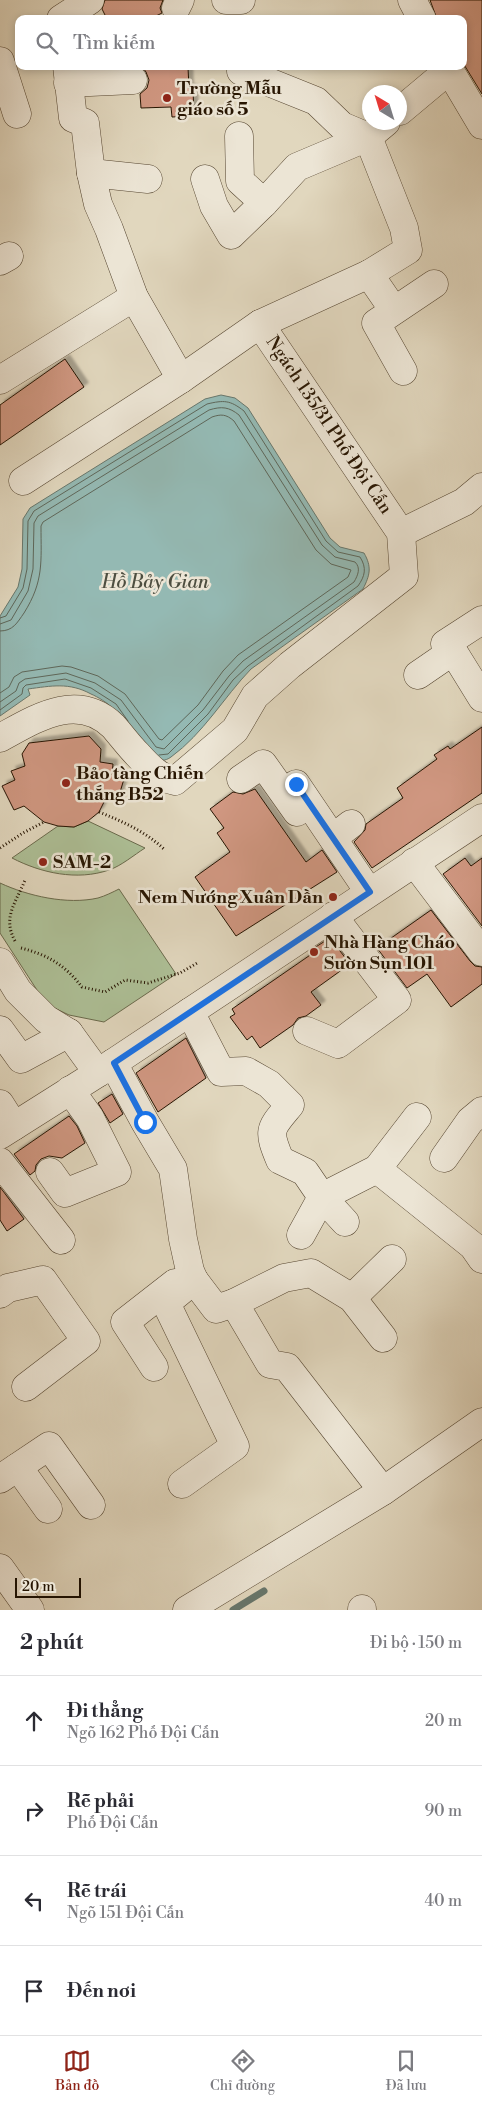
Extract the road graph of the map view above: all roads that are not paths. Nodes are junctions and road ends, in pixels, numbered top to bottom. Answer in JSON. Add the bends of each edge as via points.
{"nodes":[{"id":1,"x":90,"y":0,"type":"edge"},
{"id":2,"x":226,"y":0,"type":"edge"},
{"id":3,"x":241,"y":0,"type":"edge"},
{"id":4,"x":412,"y":0,"type":"edge"},
{"id":5,"x":67,"y":15,"type":"edge"},
{"id":6,"x":420,"y":15,"type":"edge"},
{"id":7,"x":15,"y":49,"type":"edge"},
{"id":8,"x":0,"y":60,"type":"edge"},
{"id":9,"x":446,"y":70,"type":"edge"},
{"id":10,"x":449,"y":70,"type":"edge"},
{"id":11,"x":241,"y":71,"type":"dead end"},
{"id":12,"x":68,"y":75,"type":"edge"},
{"id":13,"x":133,"y":80,"type":"dead end"},
{"id":14,"x":407,"y":105,"type":"edge"},
{"id":15,"x":17,"y":114,"type":"dead end"},
{"id":16,"x":482,"y":125,"type":"edge"},
{"id":17,"x":362,"y":128,"type":"edge"},
{"id":18,"x":377,"y":130,"type":"edge"},
{"id":19,"x":239,"y":136,"type":"dead end"},
{"id":20,"x":91,"y":173,"type":"junction"},
{"id":21,"x":148,"y":179,"type":"dead end"},
{"id":22,"x":205,"y":179,"type":"dead end"},
{"id":23,"x":264,"y":203,"type":"junction"},
{"id":24,"x":369,"y":274,"type":"junction"},
{"id":25,"x":434,"y":284,"type":"dead end"},
{"id":26,"x":134,"y":298,"type":"junction"},
{"id":27,"x":393,"y":309,"type":"junction"},
{"id":28,"x":260,"y":324,"type":"junction"},
{"id":29,"x":403,"y":371,"type":"dead end"},
{"id":30,"x":181,"y":379,"type":"junction"},
{"id":31,"x":0,"y":380,"type":"edge"},
{"id":32,"x":23,"y":481,"type":"dead end"},
{"id":33,"x":482,"y":487,"type":"edge"},
{"id":34,"x":401,"y":533,"type":"junction"},
{"id":35,"x":482,"y":620,"type":"edge"},
{"id":36,"x":453,"y":652,"type":"junction"},
{"id":37,"x":418,"y":675,"type":"dead end"},
{"id":38,"x":482,"y":698,"type":"edge"},
{"id":39,"x":0,"y":738,"type":"edge"},
{"id":40,"x":241,"y":779,"type":"dead end"},
{"id":41,"x":482,"y":818,"type":"edge"},
{"id":42,"x":414,"y":862,"type":"junction"},
{"id":43,"x":370,"y":892,"type":"junction"},
{"id":44,"x":333,"y":916,"type":"junction"},
{"id":45,"x":482,"y":952,"type":"edge"},
{"id":46,"x":0,"y":962,"type":"edge"},
{"id":47,"x":190,"y":1012,"type":"junction"},
{"id":48,"x":0,"y":1030,"type":"edge"},
{"id":49,"x":307,"y":1031,"type":"dead end"},
{"id":50,"x":69,"y":1033,"type":"junction"},
{"id":51,"x":106,"y":1068,"type":"junction"},
{"id":52,"x":70,"y":1090,"type":"junction"},
{"id":53,"x":482,"y":1110,"type":"edge"},
{"id":54,"x":417,"y":1117,"type":"dead end"},
{"id":55,"x":5,"y":1122,"type":"edge"},
{"id":56,"x":444,"y":1158,"type":"dead end"},
{"id":57,"x":0,"y":1162,"type":"edge"},
{"id":58,"x":377,"y":1169,"type":"junction"},
{"id":59,"x":50,"y":1172,"type":"dead end"},
{"id":60,"x":322,"y":1196,"type":"junction"},
{"id":61,"x":345,"y":1222,"type":"dead end"},
{"id":62,"x":301,"y":1235,"type":"dead end"},
{"id":63,"x":61,"y":1240,"type":"dead end"},
{"id":64,"x":392,"y":1259,"type":"dead end"},
{"id":65,"x":482,"y":1259,"type":"edge"},
{"id":66,"x":192,"y":1276,"type":"junction"},
{"id":67,"x":0,"y":1294,"type":"edge"},
{"id":68,"x":352,"y":1298,"type":"junction"},
{"id":69,"x":234,"y":1303,"type":"junction"},
{"id":70,"x":383,"y":1338,"type":"dead end"},
{"id":71,"x":154,"y":1367,"type":"dead end"},
{"id":72,"x":26,"y":1387,"type":"dead end"},
{"id":73,"x":482,"y":1422,"type":"edge"},
{"id":74,"x":9,"y":1473,"type":"edge"},
{"id":75,"x":182,"y":1484,"type":"dead end"},
{"id":76,"x":383,"y":1491,"type":"junction"},
{"id":77,"x":91,"y":1505,"type":"dead end"},
{"id":78,"x":48,"y":1510,"type":"dead end"},
{"id":79,"x":0,"y":1568,"type":"edge"},
{"id":80,"x":30,"y":1610,"type":"edge"},
{"id":81,"x":187,"y":1610,"type":"edge"}],
"edges":[{"from":1,"to":5,"type":"street"},
{"from":2,"to":3,"type":"street"},
{"from":4,"to":6,"type":"street"},
{"from":7,"to":8,"type":"street"},
{"from":8,"to":15,"type":"street"},
{"from":9,"to":14,"type":"street"},
{"from":10,"to":16,"type":"street"},
{"from":11,"to":17,"type":"street","via":[[316,101],[342,126]]},
{"from":12,"to":13,"type":"street"},
{"from":12,"to":20,"type":"street","via":[[72,118],[85,123]]},
{"from":18,"to":23,"type":"street","via":[[298,167]]},
{"from":18,"to":24,"type":"street","via":[[408,250]]},
{"from":19,"to":23,"type":"street","via":[[240,180]]},
{"from":20,"to":21,"type":"street"},
{"from":20,"to":26,"type":"street","via":[[98,204]]},
{"from":22,"to":23,"type":"street","via":[[214,206],[231,235]]},
{"from":24,"to":27,"type":"street"},
{"from":24,"to":28,"type":"street"},
{"from":25,"to":27,"type":"street"},
{"from":26,"to":30,"type":"street"},
{"from":26,"to":31,"type":"street"},
{"from":27,"to":29,"type":"street","via":[[376,322]]},
{"from":28,"to":30,"type":"street","name":"Ngách 135/31 Phố Đội Cấn"},
{"from":28,"to":34,"type":"street","name":"Ngách 135/31 Phố Đội Cấn"},
{"from":30,"to":32,"type":"street","name":"Ngách 135/31 Phố Đội Cấn"},
{"from":33,"to":34,"type":"street","name":"Ngách 135/31 Phố Đội Cấn","via":[[464,502]]},
{"from":34,"to":39,"type":"street","name":"Ngách 135/31 Phố Đội Cấn","via":[[404,576],[255,696],[235,730],[175,781],[164,779],[148,766],[112,725],[90,711],[63,709],[37,717]]},
{"from":35,"to":36,"type":"street","via":[[445,644]]},
{"from":36,"to":37,"type":"street"},
{"from":36,"to":38,"type":"street"},
{"from":40,"to":43,"type":"street","via":[[263,764],[297,812],[303,793],[342,831]]},
{"from":41,"to":42,"type":"street"},
{"from":42,"to":43,"type":"street"},
{"from":42,"to":45,"type":"street"},
{"from":43,"to":44,"type":"street"},
{"from":44,"to":47,"type":"street"},
{"from":44,"to":49,"type":"street","via":[[396,1000],[338,1044]]},
{"from":46,"to":50,"type":"street","via":[[18,991],[46,1019]]},
{"from":47,"to":51,"type":"street"},
{"from":47,"to":60,"type":"street","via":[[222,1072],[246,1071],[269,1084],[290,1105],[273,1126],[271,1138],[280,1160],[305,1172]]},
{"from":48,"to":50,"type":"street","via":[[21,1059]]},
{"from":50,"to":51,"type":"street"},
{"from":51,"to":52,"type":"street"},
{"from":51,"to":66,"type":"street","via":[[174,1169],[183,1239]]},
{"from":52,"to":55,"type":"street"},
{"from":52,"to":59,"type":"street","via":[[90,1118],[117,1172],[65,1193]]},
{"from":53,"to":56,"type":"street","via":[[470,1121]]},
{"from":54,"to":58,"type":"street"},
{"from":57,"to":63,"type":"street"},
{"from":58,"to":60,"type":"street"},
{"from":58,"to":65,"type":"street","via":[[473,1246]]},
{"from":60,"to":61,"type":"street"},
{"from":60,"to":62,"type":"street"},
{"from":64,"to":68,"type":"street"},
{"from":66,"to":69,"type":"street","via":[[216,1309]]},
{"from":66,"to":71,"type":"street","via":[[125,1322]]},
{"from":66,"to":75,"type":"street","via":[[166,1303],[235,1446]]},
{"from":67,"to":72,"type":"street","via":[[8,1288],[43,1280],[86,1341]]},
{"from":68,"to":69,"type":"street","via":[[311,1273],[284,1278]]},
{"from":68,"to":70,"type":"street"},
{"from":69,"to":76,"type":"street","via":[[270,1364],[287,1367]]},
{"from":73,"to":76,"type":"street"},
{"from":74,"to":77,"type":"street","via":[[49,1446]]},
{"from":74,"to":78,"type":"street"},
{"from":76,"to":81,"type":"street"},
{"from":79,"to":80,"type":"street"}]}
